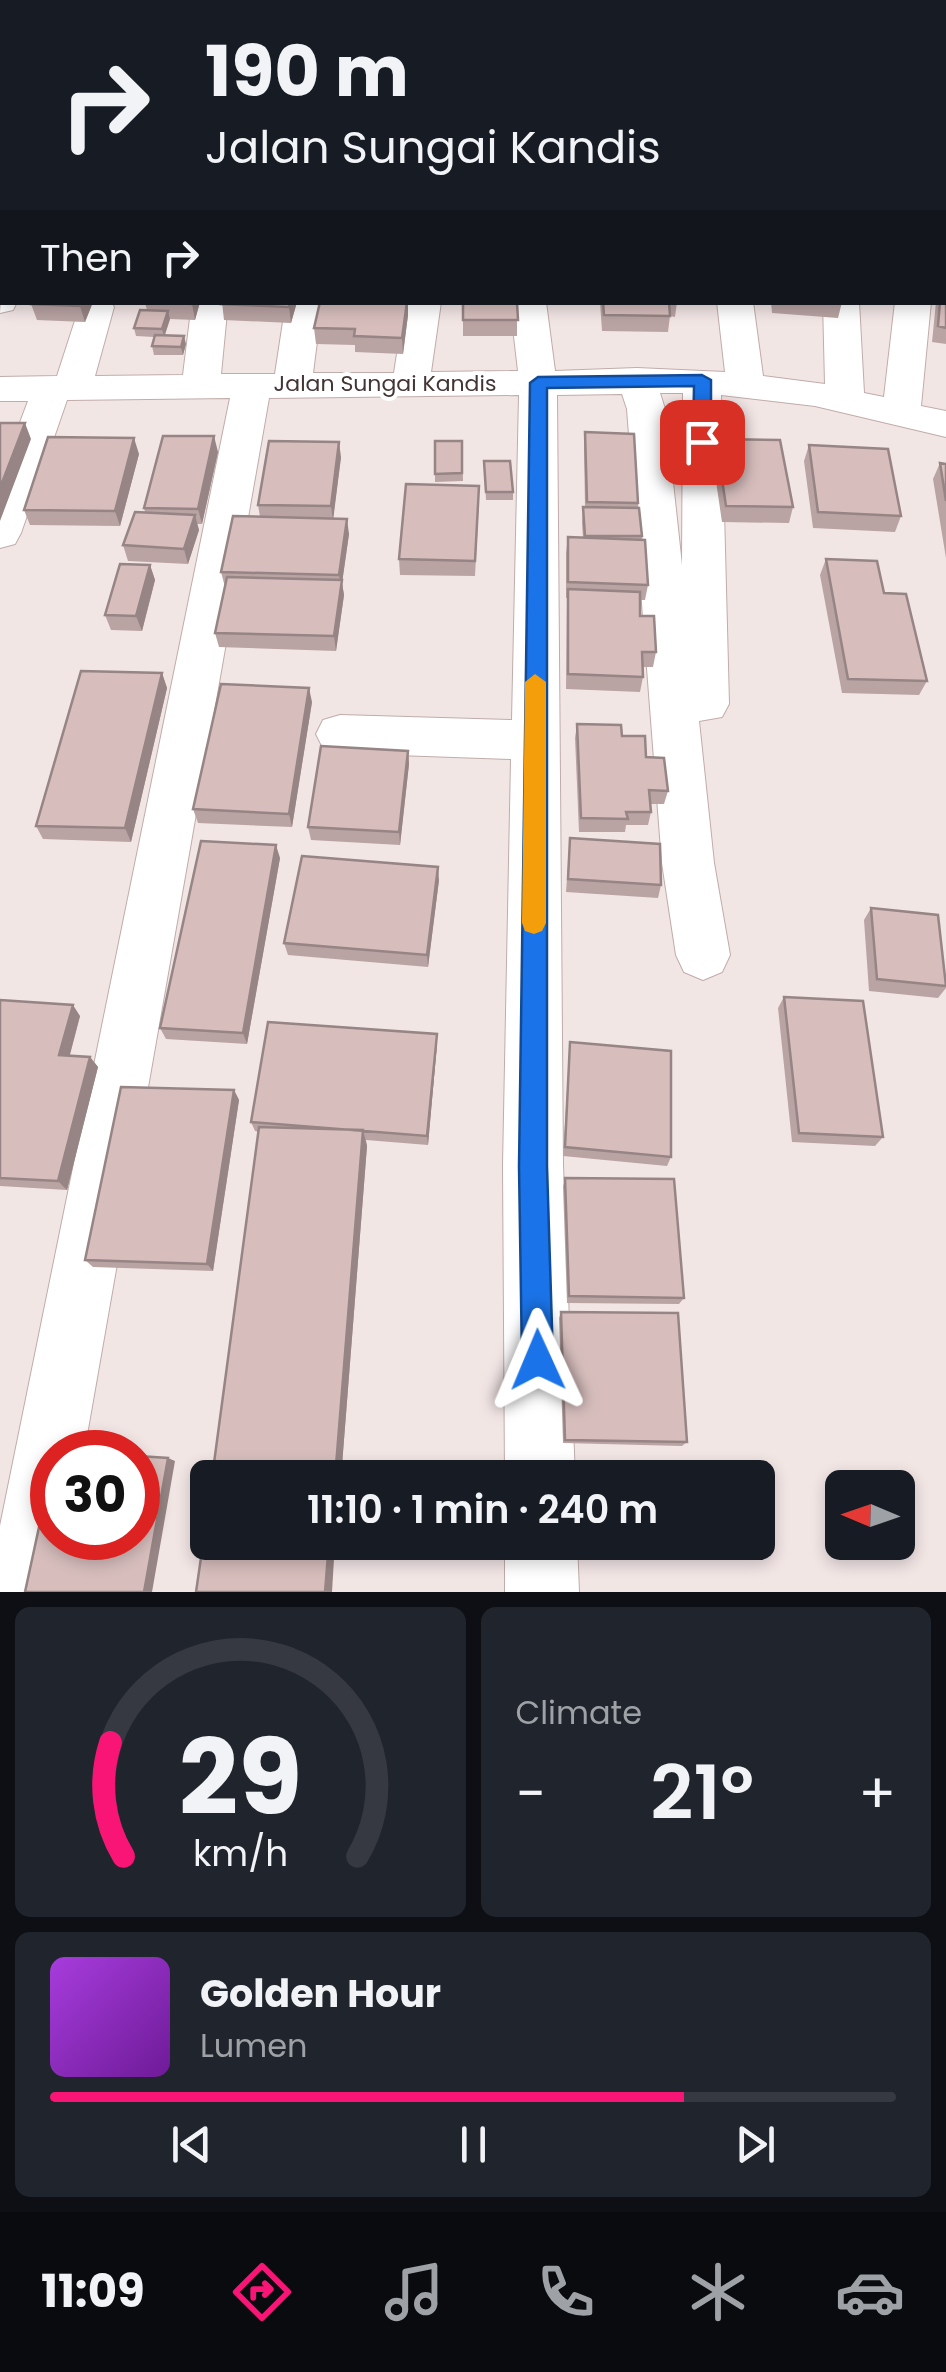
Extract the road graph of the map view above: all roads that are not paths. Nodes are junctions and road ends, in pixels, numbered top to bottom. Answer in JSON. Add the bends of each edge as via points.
{"nodes":[{"id":1,"x":211,"y":305,"type":"edge"},
{"id":2,"x":302,"y":305,"type":"edge"},
{"id":3,"x":423,"y":305,"type":"edge"},
{"id":4,"x":528,"y":305,"type":"edge"},
{"id":5,"x":735,"y":305,"type":"edge"},
{"id":6,"x":842,"y":305,"type":"edge"},
{"id":7,"x":912,"y":305,"type":"edge"},
{"id":8,"x":96,"y":307,"type":"dead end"},
{"id":9,"x":637,"y":380,"type":"junction"},
{"id":10,"x":723,"y":382,"type":"junction"},
{"id":11,"x":411,"y":383,"type":"junction"},
{"id":12,"x":538,"y":383,"type":"junction"},
{"id":13,"x":248,"y":384,"type":"junction"},
{"id":14,"x":62,"y":388,"type":"junction"},
{"id":15,"x":0,"y":389,"type":"edge"},
{"id":16,"x":845,"y":401,"type":"junction"},
{"id":17,"x":901,"y":414,"type":"junction"},
{"id":18,"x":946,"y":424,"type":"edge"},
{"id":19,"x":0,"y":533,"type":"edge"},
{"id":20,"x":340,"y":734,"type":"dead end"},
{"id":21,"x":535,"y":740,"type":"junction"},
{"id":22,"x":540,"y":1460,"type":"edge"},
{"id":23,"x":542,"y":1560,"type":"edge"},
{"id":24,"x":22,"y":1592,"type":"edge"},
{"id":25,"x":542,"y":1592,"type":"edge"}],
"edges":[{"from":1,"to":13,"type":"street"},
{"from":2,"to":13,"type":"street"},
{"from":3,"to":11,"type":"street"},
{"from":4,"to":12,"type":"street"},
{"from":5,"to":10,"type":"street"},
{"from":6,"to":16,"type":"street"},
{"from":7,"to":17,"type":"street"},
{"from":8,"to":14,"type":"street"},
{"from":9,"to":10,"type":"street","name":"Jalan Sungai Kandis"},
{"from":9,"to":10,"type":"street","via":[[646,409],[688,862],[713,949],[706,780]]},
{"from":9,"to":12,"type":"street","name":"Jalan Sungai Kandis"},
{"from":10,"to":16,"type":"street","name":"Jalan Sungai Kandis"},
{"from":11,"to":12,"type":"street","name":"Jalan Sungai Kandis"},
{"from":11,"to":13,"type":"street","name":"Jalan Sungai Kandis"},
{"from":12,"to":21,"type":"street"},
{"from":13,"to":14,"type":"street","name":"Jalan Sungai Kandis"},
{"from":13,"to":24,"type":"street"},
{"from":14,"to":15,"type":"street","name":"Jalan Sungai Kandis"},
{"from":14,"to":19,"type":"street"},
{"from":16,"to":17,"type":"street","name":"Jalan Sungai Kandis"},
{"from":17,"to":18,"type":"street","name":"Jalan Sungai Kandis"},
{"from":20,"to":21,"type":"street"},
{"from":21,"to":22,"type":"street"},
{"from":23,"to":25,"type":"street"}]}
